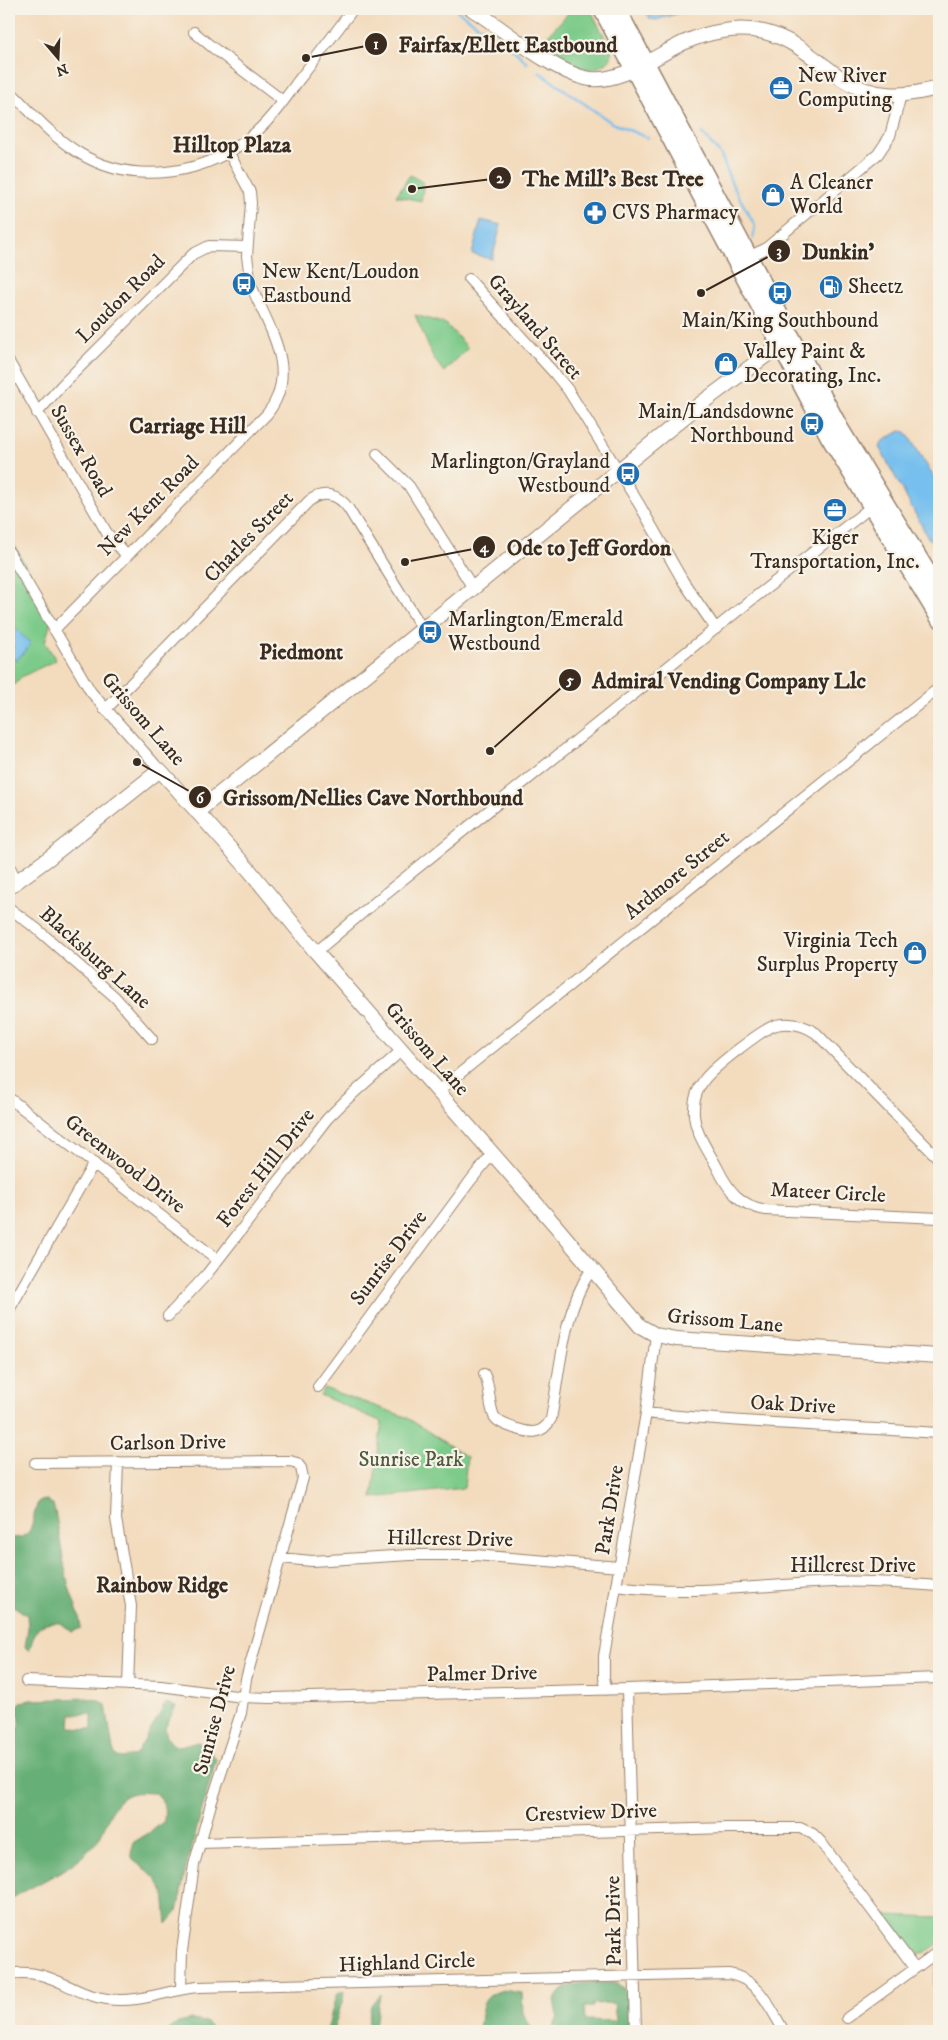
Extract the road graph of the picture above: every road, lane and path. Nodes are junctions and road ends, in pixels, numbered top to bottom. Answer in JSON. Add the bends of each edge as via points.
{"nodes":[{"id":1,"x":353,"y":9,"type":"edge"},
{"id":2,"x":472,"y":9,"type":"edge"},
{"id":3,"x":601,"y":9,"type":"edge"},
{"id":4,"x":618,"y":9,"type":"edge"},
{"id":5,"x":194,"y":32,"type":"dead end"},
{"id":6,"x":640,"y":65,"type":"junction"},
{"id":7,"x":939,"y":88,"type":"edge"},
{"id":8,"x":9,"y":90,"type":"edge"},
{"id":9,"x":901,"y":94,"type":"junction"},
{"id":10,"x":283,"y":101,"type":"junction"},
{"id":11,"x":228,"y":153,"type":"junction"},
{"id":12,"x":247,"y":247,"type":"junction"},
{"id":13,"x":743,"y":260,"type":"junction"},
{"id":14,"x":469,"y":279,"type":"dead end"},
{"id":15,"x":787,"y":343,"type":"junction"},
{"id":16,"x":9,"y":362,"type":"edge"},
{"id":17,"x":37,"y":413,"type":"junction"},
{"id":18,"x":377,"y":454,"type":"dead end"},
{"id":19,"x":618,"y":471,"type":"junction"},
{"id":20,"x":876,"y":503,"type":"junction"},
{"id":21,"x":9,"y":552,"type":"edge"},
{"id":22,"x":126,"y":555,"type":"junction"},
{"id":23,"x":473,"y":588,"type":"junction"},
{"id":24,"x":939,"y":590,"type":"edge"},
{"id":25,"x":939,"y":619,"type":"edge"},
{"id":26,"x":422,"y":628,"type":"junction"},
{"id":27,"x":716,"y":629,"type":"junction"},
{"id":28,"x":54,"y":630,"type":"junction"},
{"id":29,"x":939,"y":688,"type":"edge"},
{"id":30,"x":104,"y":709,"type":"junction"},
{"id":31,"x":160,"y":770,"type":"junction"},
{"id":32,"x":197,"y":812,"type":"junction"},
{"id":33,"x":9,"y":865,"type":"edge"},
{"id":34,"x":13,"y":884,"type":"edge"},
{"id":35,"x":9,"y":908,"type":"edge"},
{"id":36,"x":316,"y":952,"type":"junction"},
{"id":37,"x":152,"y":1039,"type":"dead end"},
{"id":38,"x":402,"y":1050,"type":"junction"},
{"id":39,"x":438,"y":1092,"type":"junction"},
{"id":40,"x":9,"y":1098,"type":"edge"},
{"id":41,"x":492,"y":1154,"type":"junction"},
{"id":42,"x":939,"y":1159,"type":"edge"},
{"id":43,"x":94,"y":1164,"type":"junction"},
{"id":44,"x":939,"y":1218,"type":"edge"},
{"id":45,"x":218,"y":1260,"type":"junction"},
{"id":46,"x":591,"y":1270,"type":"junction"},
{"id":47,"x":9,"y":1310,"type":"edge"},
{"id":48,"x":168,"y":1316,"type":"dead end"},
{"id":49,"x":656,"y":1335,"type":"junction"},
{"id":50,"x":939,"y":1356,"type":"edge"},
{"id":51,"x":484,"y":1374,"type":"dead end"},
{"id":52,"x":318,"y":1387,"type":"dead end"},
{"id":53,"x":646,"y":1413,"type":"junction"},
{"id":54,"x":939,"y":1433,"type":"edge"},
{"id":55,"x":118,"y":1462,"type":"junction"},
{"id":56,"x":35,"y":1463,"type":"dead end"},
{"id":57,"x":300,"y":1465,"type":"joint"},
{"id":58,"x":280,"y":1558,"type":"junction"},
{"id":59,"x":620,"y":1567,"type":"junction"},
{"id":60,"x":616,"y":1586,"type":"junction"},
{"id":61,"x":939,"y":1586,"type":"edge"},
{"id":62,"x":939,"y":1678,"type":"edge"},
{"id":63,"x":26,"y":1681,"type":"dead end"},
{"id":64,"x":128,"y":1685,"type":"junction"},
{"id":65,"x":627,"y":1689,"type":"junction"},
{"id":66,"x":607,"y":1690,"type":"junction"},
{"id":67,"x":243,"y":1697,"type":"junction"},
{"id":68,"x":630,"y":1831,"type":"junction"},
{"id":69,"x":200,"y":1843,"type":"junction"},
{"id":70,"x":939,"y":1951,"type":"edge"},
{"id":71,"x":915,"y":1968,"type":"junction"},
{"id":72,"x":9,"y":1974,"type":"edge"},
{"id":73,"x":634,"y":1975,"type":"junction"},
{"id":74,"x":180,"y":1989,"type":"junction"},
{"id":75,"x":847,"y":2018,"type":"dead end"},
{"id":76,"x":636,"y":2031,"type":"edge"},
{"id":77,"x":784,"y":2031,"type":"edge"}],
"edges":[{"from":1,"to":10,"type":"street"},
{"from":2,"to":6,"type":"street","via":[[541,56],[578,76],[603,79]]},
{"from":3,"to":6,"type":"main road"},
{"from":4,"to":6,"type":"main road"},
{"from":5,"to":10,"type":"street"},
{"from":6,"to":9,"type":"street","via":[[709,33],[752,31],[798,46],[852,85],[873,92]]},
{"from":6,"to":13,"type":"main road"},
{"from":7,"to":9,"type":"street"},
{"from":8,"to":11,"type":"street","via":[[43,125],[72,148],[110,166],[172,172],[203,165]]},
{"from":9,"to":13,"type":"street","via":[[890,136],[878,154],[765,249]]},
{"from":10,"to":11,"type":"street","via":[[255,133]]},
{"from":11,"to":12,"type":"street","name":"New Kent Road","via":[[250,192]]},
{"from":12,"to":17,"type":"street","name":"Loudon Road","via":[[209,246],[193,254]]},
{"from":12,"to":22,"type":"street","name":"New Kent Road","via":[[251,284],[282,363],[280,392],[267,414]]},
{"from":13,"to":15,"type":"main road"},
{"from":14,"to":19,"type":"street","name":"Grayland Street","via":[[568,390]]},
{"from":15,"to":19,"type":"street","via":[[699,405]]},
{"from":15,"to":20,"type":"main road","via":[[828,436]]},
{"from":16,"to":17,"type":"street","name":"Sussex Road"},
{"from":17,"to":22,"type":"street","name":"Sussex Road","via":[[107,533]]},
{"from":18,"to":23,"type":"street","via":[[409,486]]},
{"from":19,"to":23,"type":"street"},
{"from":19,"to":27,"type":"street","name":"Grayland Street","via":[[683,582]]},
{"from":20,"to":24,"type":"main road"},
{"from":20,"to":25,"type":"main road"},
{"from":20,"to":27,"type":"street"},
{"from":21,"to":28,"type":"street","name":"Grissom Lane"},
{"from":22,"to":28,"type":"street","name":"New Kent Road"},
{"from":23,"to":26,"type":"street"},
{"from":26,"to":30,"type":"street","name":"Charles Street","via":[[348,508],[338,497],[324,494],[310,501]]},
{"from":26,"to":32,"type":"street"},
{"from":27,"to":36,"type":"street"},
{"from":28,"to":30,"type":"street","name":"Grissom Lane","via":[[90,692]]},
{"from":29,"to":39,"type":"street","name":"Ardmore Street"},
{"from":30,"to":31,"type":"street","name":"Grissom Lane"},
{"from":31,"to":32,"type":"street","name":"Grissom Lane"},
{"from":31,"to":34,"type":"street"},
{"from":32,"to":36,"type":"street","name":"Grissom Lane"},
{"from":33,"to":34,"type":"street"},
{"from":35,"to":37,"type":"street","name":"Blacksburg Lane","via":[[38,929],[115,998]]},
{"from":36,"to":38,"type":"street","name":"Grissom Lane"},
{"from":38,"to":39,"type":"street","name":"Grissom Lane"},
{"from":38,"to":45,"type":"street","name":"Forest Hill Drive","via":[[327,1119]]},
{"from":39,"to":41,"type":"street","name":"Grissom Lane"},
{"from":40,"to":43,"type":"street","name":"Greenwood Drive"},
{"from":41,"to":46,"type":"street","name":"Grissom Lane"},
{"from":41,"to":52,"type":"street","name":"Sunrise Drive"},
{"from":42,"to":44,"type":"street","name":"Mateer Circle","via":[[816,1033],[798,1025],[777,1025],[762,1032],[708,1076],[694,1101],[696,1127],[727,1187],[744,1203],[766,1210]]},
{"from":43,"to":45,"type":"street","name":"Greenwood Drive"},
{"from":43,"to":47,"type":"street"},
{"from":45,"to":48,"type":"street","name":"Forest Hill Drive"},
{"from":46,"to":49,"type":"street","name":"Grissom Lane","via":[[636,1322]]},
{"from":46,"to":51,"type":"street","via":[[570,1316],[551,1419],[546,1427],[529,1433],[499,1421],[492,1410]]},
{"from":49,"to":50,"type":"street","name":"Grissom Lane"},
{"from":49,"to":53,"type":"street","name":"Park Drive"},
{"from":53,"to":54,"type":"street","name":"Oak Drive"},
{"from":53,"to":59,"type":"street","name":"Park Drive"},
{"from":55,"to":56,"type":"street","name":"Carlson Drive"},
{"from":55,"to":57,"type":"street","name":"Carlson Drive","via":[[290,1461]]},
{"from":55,"to":64,"type":"street","via":[[116,1519],[131,1606]]},
{"from":57,"to":58,"type":"street","name":"Sunrise Drive","via":[[303,1478]]},
{"from":58,"to":59,"type":"street","name":"Hillcrest Drive","via":[[312,1561],[475,1555]]},
{"from":58,"to":67,"type":"street","name":"Sunrise Drive"},
{"from":59,"to":60,"type":"street","name":"Park Drive"},
{"from":60,"to":61,"type":"street","name":"Hillcrest Drive","via":[[686,1589],[845,1582]]},
{"from":60,"to":66,"type":"street","name":"Park Drive","via":[[604,1656]]},
{"from":62,"to":65,"type":"street","name":"Palmer Drive"},
{"from":63,"to":64,"type":"street","name":"Palmer Drive"},
{"from":64,"to":67,"type":"street","name":"Palmer Drive","via":[[193,1689]]},
{"from":65,"to":66,"type":"street","name":"Palmer Drive"},
{"from":65,"to":68,"type":"street","name":"Park Drive"},
{"from":66,"to":67,"type":"street","name":"Palmer Drive"},
{"from":67,"to":69,"type":"street","name":"Sunrise Drive"},
{"from":68,"to":69,"type":"street","name":"Crestview Drive"},
{"from":68,"to":71,"type":"street","name":"Crestview Drive","via":[[794,1827],[805,1830],[820,1841]]},
{"from":68,"to":73,"type":"street","name":"Park Drive"},
{"from":69,"to":74,"type":"street","name":"Sunrise Drive","via":[[192,1878]]},
{"from":70,"to":71,"type":"street"},
{"from":71,"to":75,"type":"street"},
{"from":72,"to":74,"type":"street","name":"Highland Circle","via":[[41,1974],[91,1996],[117,2000],[142,1999]]},
{"from":73,"to":74,"type":"street","name":"Highland Circle"},
{"from":73,"to":76,"type":"street","name":"Park Drive"},
{"from":73,"to":77,"type":"street","name":"Highland Circle","via":[[740,1976],[758,1989]]}]}
